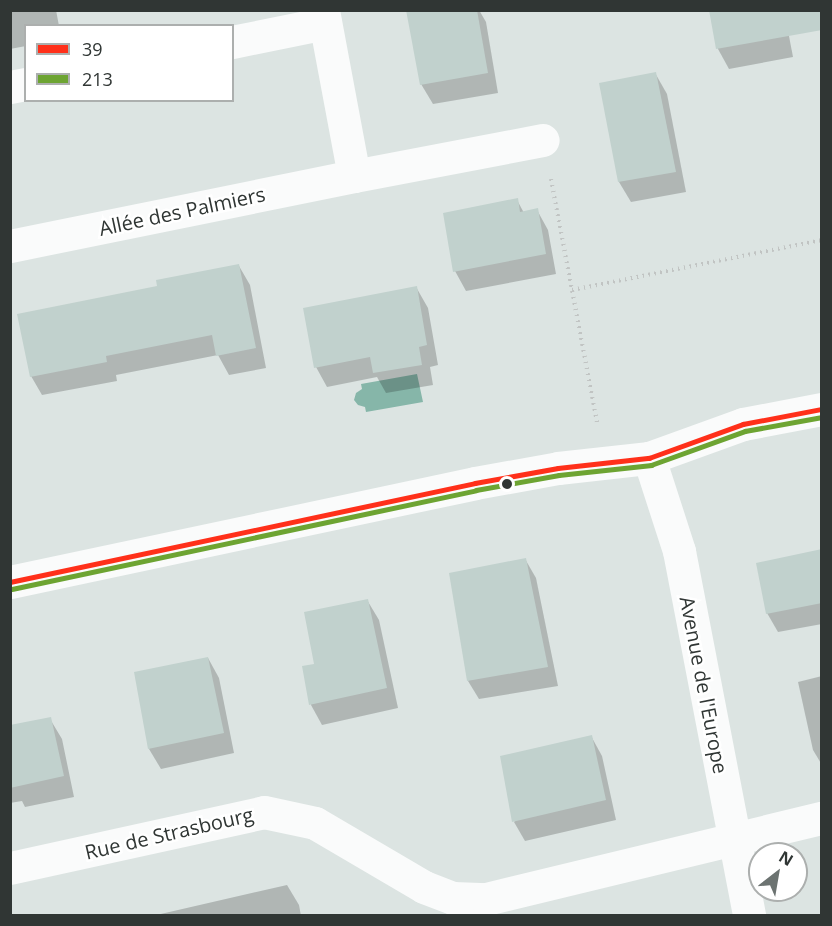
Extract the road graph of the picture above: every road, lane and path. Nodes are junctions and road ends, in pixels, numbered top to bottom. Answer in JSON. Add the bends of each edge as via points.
{"nodes":[{"id":1,"x":324,"y":17,"type":"edge"},
{"id":2,"x":234,"y":41,"type":"edge"},
{"id":3,"x":543,"y":140,"type":"joint"},
{"id":4,"x":354,"y":176,"type":"junction"},
{"id":5,"x":822,"y":240,"type":"edge"},
{"id":6,"x":10,"y":246,"type":"edge"},
{"id":7,"x":572,"y":290,"type":"junction"},
{"id":8,"x":822,"y":409,"type":"edge"},
{"id":9,"x":599,"y":432,"type":"dead end"},
{"id":10,"x":649,"y":458,"type":"junction"},
{"id":11,"x":10,"y":582,"type":"edge"},
{"id":12,"x":822,"y":818,"type":"edge"},
{"id":13,"x":733,"y":838,"type":"junction"},
{"id":14,"x":10,"y":868,"type":"edge"},
{"id":15,"x":749,"y":915,"type":"edge"}],
"edges":[{"from":1,"to":2,"type":"street"},
{"from":1,"to":4,"type":"street"},
{"from":3,"to":4,"type":"street","name":"Allée des Palmiers"},
{"from":3,"to":7,"type":"path"},
{"from":4,"to":6,"type":"street","name":"Allée des Palmiers"},
{"from":5,"to":7,"type":"path"},
{"from":7,"to":9,"type":"path"},
{"from":8,"to":10,"type":"street","via":[[743,424]]},
{"from":10,"to":11,"type":"street","via":[[558,468],[475,483]]},
{"from":10,"to":13,"type":"street","name":"Avenue de l'Europe","via":[[679,551]]},
{"from":12,"to":13,"type":"street","name":"Rue de Strasbourg"},
{"from":13,"to":14,"type":"street","name":"Rue de Strasbourg","via":[[486,899],[453,898],[424,887],[315,823],[264,812]]},
{"from":13,"to":15,"type":"street","name":"Avenue de l'Europe"}]}
